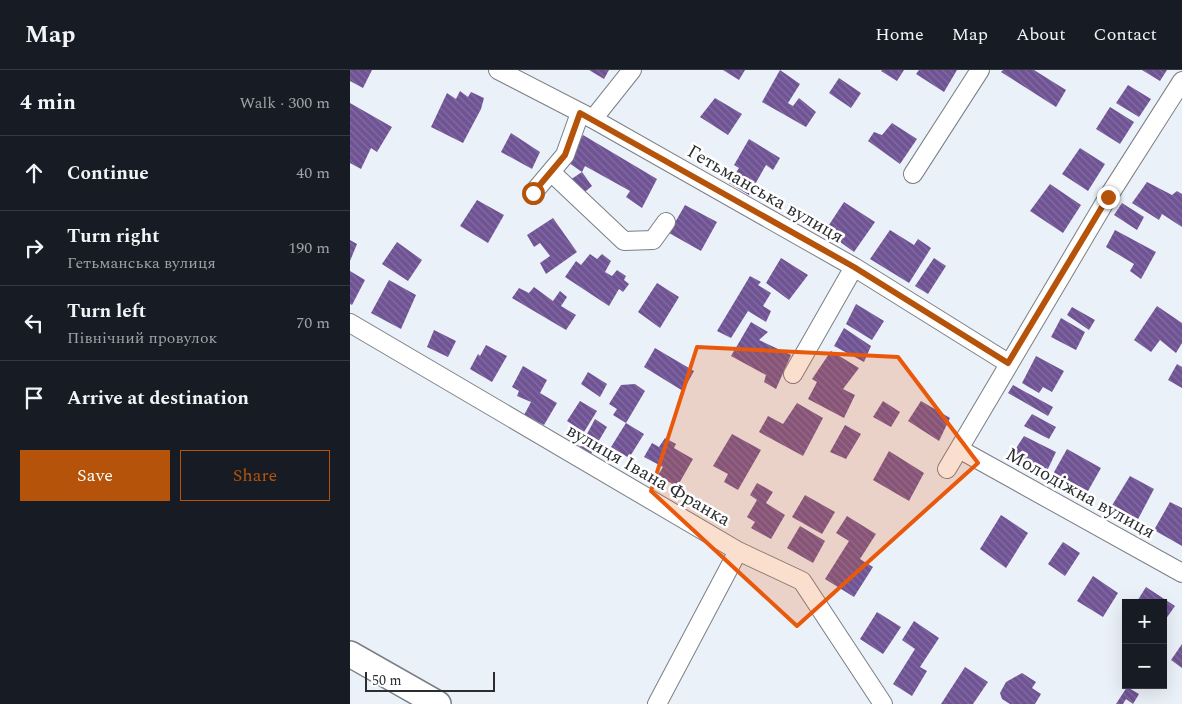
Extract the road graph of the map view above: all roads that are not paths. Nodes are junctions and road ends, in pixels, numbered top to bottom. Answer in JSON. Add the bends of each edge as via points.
{"nodes":[{"id":1,"x":498,"y":70,"type":"edge"},
{"id":2,"x":632,"y":70,"type":"edge"},
{"id":3,"x":980,"y":70,"type":"edge"},
{"id":4,"x":1182,"y":82,"type":"edge"},
{"id":5,"x":587,"y":116,"type":"junction"},
{"id":6,"x":551,"y":172,"type":"junction"},
{"id":7,"x":913,"y":174,"type":"dead end"},
{"id":8,"x":533,"y":193,"type":"dead end"},
{"id":9,"x":666,"y":222,"type":"dead end"},
{"id":10,"x":854,"y":267,"type":"junction"},
{"id":11,"x":350,"y":323,"type":"edge"},
{"id":12,"x":1008,"y":363,"type":"junction"},
{"id":13,"x":793,"y":374,"type":"dead end"},
{"id":14,"x":959,"y":449,"type":"junction"},
{"id":15,"x":947,"y":469,"type":"dead end"},
{"id":16,"x":738,"y":551,"type":"junction"},
{"id":17,"x":1182,"y":572,"type":"edge"},
{"id":18,"x":350,"y":654,"type":"edge"},
{"id":19,"x":438,"y":704,"type":"edge"},
{"id":20,"x":657,"y":704,"type":"edge"},
{"id":21,"x":883,"y":704,"type":"edge"}],
"edges":[{"from":1,"to":5,"type":"street","name":"Гетьманська вулиця"},
{"from":2,"to":5,"type":"street"},
{"from":3,"to":7,"type":"street"},
{"from":4,"to":12,"type":"street"},
{"from":5,"to":6,"type":"street","via":[[565,155]]},
{"from":5,"to":10,"type":"street","name":"Гетьманська вулиця"},
{"from":6,"to":8,"type":"street"},
{"from":6,"to":9,"type":"street","via":[[624,241],[653,240]]},
{"from":10,"to":12,"type":"street","name":"Гетьманська вулиця"},
{"from":10,"to":13,"type":"street"},
{"from":11,"to":16,"type":"street","name":"вулиця Івана Франка"},
{"from":12,"to":14,"type":"street"},
{"from":14,"to":15,"type":"street"},
{"from":14,"to":17,"type":"street","name":"Молодіжна вулиця"},
{"from":16,"to":20,"type":"street"},
{"from":16,"to":21,"type":"street","name":"вулиця Івана Франка","via":[[802,581]]},
{"from":18,"to":19,"type":"street"}]}
